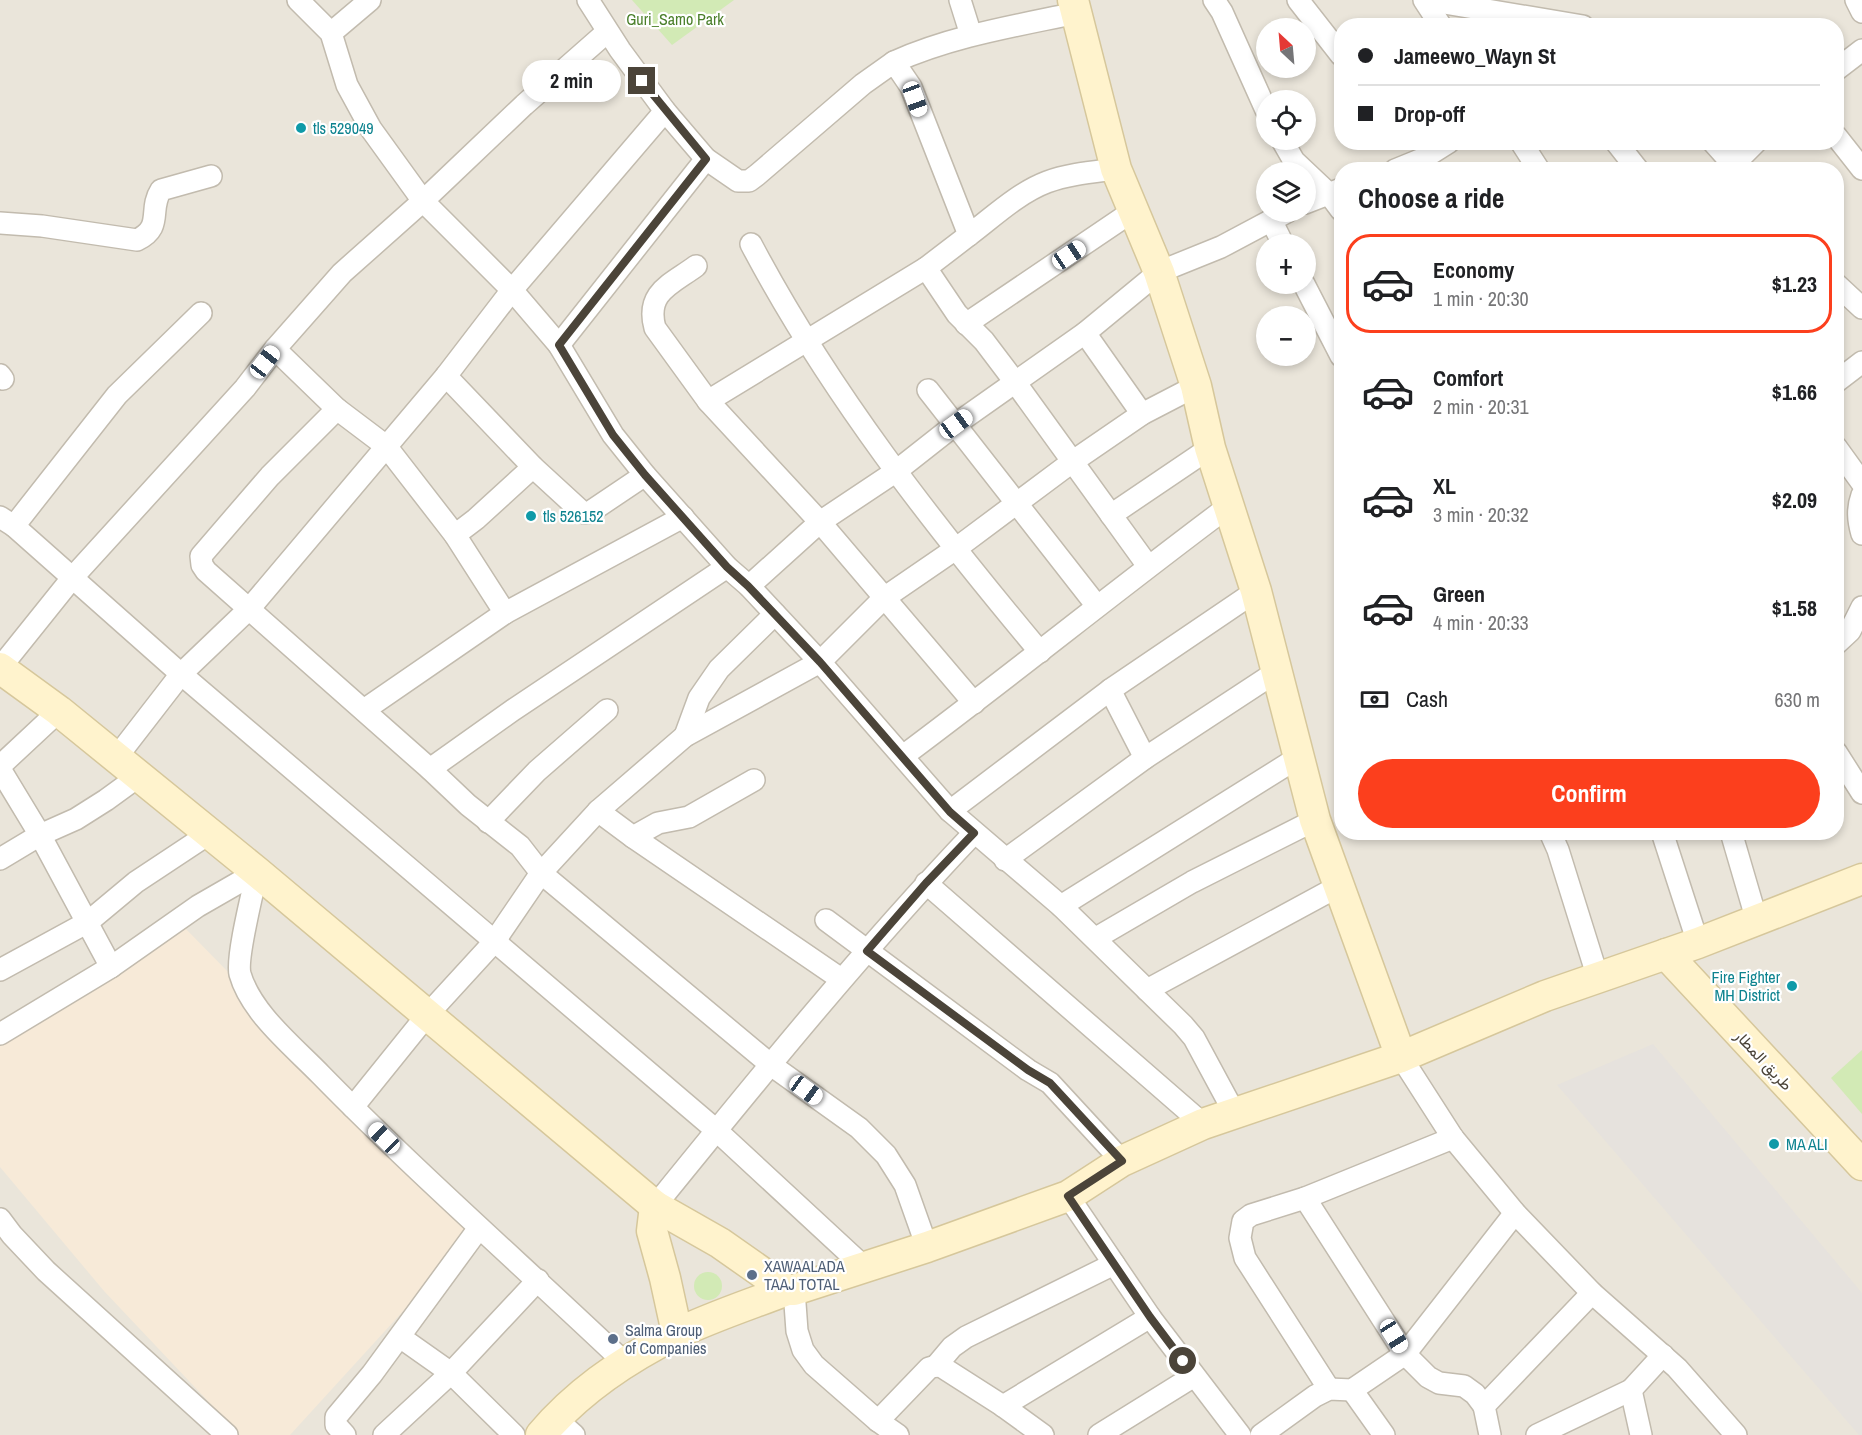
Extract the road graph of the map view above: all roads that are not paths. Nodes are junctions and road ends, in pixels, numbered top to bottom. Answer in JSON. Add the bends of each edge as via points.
{"nodes":[{"id":1,"x":298,"y":0,"type":"edge"},
{"id":2,"x":370,"y":0,"type":"edge"},
{"id":3,"x":588,"y":0,"type":"edge"},
{"id":4,"x":960,"y":0,"type":"edge"},
{"id":5,"x":1214,"y":0,"type":"edge"},
{"id":6,"x":1298,"y":0,"type":"edge"},
{"id":7,"x":1425,"y":0,"type":"edge"},
{"id":8,"x":1856,"y":0,"type":"edge"},
{"id":9,"x":1075,"y":6,"type":"edge"},
{"id":10,"x":1862,"y":12,"type":"edge"},
{"id":11,"x":1436,"y":18,"type":"edge"},
{"id":12,"x":1534,"y":18,"type":"edge"},
{"id":13,"x":608,"y":32,"type":"junction"},
{"id":14,"x":331,"y":33,"type":"junction"},
{"id":15,"x":971,"y":35,"type":"junction"},
{"id":16,"x":1334,"y":46,"type":"edge"},
{"id":17,"x":1862,"y":50,"type":"edge"},
{"id":18,"x":894,"y":62,"type":"junction"},
{"id":19,"x":1844,"y":64,"type":"edge"},
{"id":20,"x":1257,"y":90,"type":"edge"},
{"id":21,"x":665,"y":111,"type":"junction"},
{"id":22,"x":1844,"y":146,"type":"edge"},
{"id":23,"x":1288,"y":150,"type":"edge"},
{"id":24,"x":1434,"y":150,"type":"edge"},
{"id":25,"x":1622,"y":150,"type":"edge"},
{"id":26,"x":1719,"y":150,"type":"edge"},
{"id":27,"x":1749,"y":150,"type":"edge"},
{"id":28,"x":1420,"y":157,"type":"edge"},
{"id":29,"x":706,"y":159,"type":"junction"},
{"id":30,"x":1632,"y":162,"type":"edge"},
{"id":31,"x":1728,"y":162,"type":"edge"},
{"id":32,"x":1738,"y":162,"type":"edge"},
{"id":33,"x":1116,"y":169,"type":"junction"},
{"id":34,"x":1862,"y":169,"type":"edge"},
{"id":35,"x":211,"y":176,"type":"dead end"},
{"id":36,"x":1334,"y":195,"type":"edge"},
{"id":37,"x":1334,"y":198,"type":"edge"},
{"id":38,"x":423,"y":201,"type":"junction"},
{"id":39,"x":1316,"y":201,"type":"edge"},
{"id":40,"x":1133,"y":211,"type":"junction"},
{"id":41,"x":1268,"y":222,"type":"edge"},
{"id":42,"x":0,"y":223,"type":"edge"},
{"id":43,"x":969,"y":235,"type":"junction"},
{"id":44,"x":750,"y":244,"type":"dead end"},
{"id":45,"x":696,"y":266,"type":"dead end"},
{"id":46,"x":926,"y":268,"type":"junction"},
{"id":47,"x":1160,"y":272,"type":"junction"},
{"id":48,"x":512,"y":290,"type":"junction"},
{"id":49,"x":1844,"y":291,"type":"edge"},
{"id":50,"x":1309,"y":294,"type":"edge"},
{"id":51,"x":1862,"y":308,"type":"edge"},
{"id":52,"x":201,"y":313,"type":"dead end"},
{"id":53,"x":966,"y":324,"type":"junction"},
{"id":54,"x":1084,"y":333,"type":"junction"},
{"id":55,"x":806,"y":341,"type":"junction"},
{"id":56,"x":1334,"y":342,"type":"edge"},
{"id":57,"x":559,"y":345,"type":"junction"},
{"id":58,"x":275,"y":349,"type":"junction"},
{"id":59,"x":1862,"y":362,"type":"edge"},
{"id":60,"x":446,"y":376,"type":"junction"},
{"id":61,"x":1844,"y":376,"type":"edge"},
{"id":62,"x":1015,"y":382,"type":"junction"},
{"id":63,"x":1196,"y":386,"type":"junction"},
{"id":64,"x":928,"y":390,"type":"dead end"},
{"id":65,"x":708,"y":401,"type":"junction"},
{"id":66,"x":337,"y":409,"type":"junction"},
{"id":67,"x":1142,"y":414,"type":"junction"},
{"id":68,"x":956,"y":424,"type":"junction"},
{"id":69,"x":386,"y":446,"type":"junction"},
{"id":70,"x":1210,"y":448,"type":"junction"},
{"id":71,"x":1844,"y":458,"type":"edge"},
{"id":72,"x":1072,"y":462,"type":"junction"},
{"id":73,"x":533,"y":467,"type":"junction"},
{"id":74,"x":895,"y":472,"type":"junction"},
{"id":75,"x":645,"y":475,"type":"junction"},
{"id":76,"x":1862,"y":483,"type":"edge"},
{"id":77,"x":1862,"y":495,"type":"edge"},
{"id":78,"x":1016,"y":502,"type":"junction"},
{"id":79,"x":1229,"y":506,"type":"junction"},
{"id":80,"x":1110,"y":515,"type":"junction"},
{"id":81,"x":683,"y":517,"type":"junction"},
{"id":82,"x":7,"y":521,"type":"edge"},
{"id":83,"x":820,"y":522,"type":"junction"},
{"id":84,"x":1862,"y":534,"type":"edge"},
{"id":85,"x":455,"y":535,"type":"junction"},
{"id":86,"x":954,"y":550,"type":"junction"},
{"id":87,"x":1148,"y":566,"type":"junction"},
{"id":88,"x":727,"y":567,"type":"junction"},
{"id":89,"x":73,"y":577,"type":"junction"},
{"id":90,"x":748,"y":586,"type":"junction"},
{"id":91,"x":1256,"y":591,"type":"junction"},
{"id":92,"x":884,"y":598,"type":"junction"},
{"id":93,"x":1097,"y":606,"type":"junction"},
{"id":94,"x":1862,"y":607,"type":"edge"},
{"id":95,"x":250,"y":608,"type":"junction"},
{"id":96,"x":505,"y":612,"type":"junction"},
{"id":97,"x":775,"y":615,"type":"junction"},
{"id":98,"x":1844,"y":637,"type":"edge"},
{"id":99,"x":1040,"y":652,"type":"junction"},
{"id":100,"x":820,"y":662,"type":"junction"},
{"id":101,"x":0,"y":668,"type":"edge"},
{"id":102,"x":1276,"y":672,"type":"junction"},
{"id":103,"x":181,"y":674,"type":"junction"},
{"id":104,"x":1110,"y":690,"type":"junction"},
{"id":105,"x":974,"y":704,"type":"junction"},
{"id":106,"x":364,"y":710,"type":"junction"},
{"id":107,"x":59,"y":711,"type":"junction"},
{"id":108,"x":607,"y":711,"type":"dead end"},
{"id":109,"x":685,"y":736,"type":"junction"},
{"id":110,"x":903,"y":756,"type":"junction"},
{"id":111,"x":1299,"y":757,"type":"junction"},
{"id":112,"x":1144,"y":758,"type":"junction"},
{"id":113,"x":1844,"y":765,"type":"edge"},
{"id":114,"x":127,"y":767,"type":"junction"},
{"id":115,"x":0,"y":768,"type":"edge"},
{"id":116,"x":430,"y":769,"type":"junction"},
{"id":117,"x":754,"y":780,"type":"dead end"},
{"id":118,"x":1862,"y":793,"type":"edge"},
{"id":119,"x":598,"y":811,"type":"junction"},
{"id":120,"x":950,"y":812,"type":"junction"},
{"id":121,"x":1315,"y":819,"type":"junction"},
{"id":122,"x":488,"y":822,"type":"junction"},
{"id":123,"x":210,"y":833,"type":"junction"},
{"id":124,"x":974,"y":833,"type":"junction"},
{"id":125,"x":40,"y":836,"type":"junction"},
{"id":126,"x":633,"y":837,"type":"junction"},
{"id":127,"x":1554,"y":840,"type":"edge"},
{"id":128,"x":1665,"y":840,"type":"edge"},
{"id":129,"x":1733,"y":840,"type":"edge"},
{"id":130,"x":0,"y":859,"type":"edge"},
{"id":131,"x":1005,"y":860,"type":"junction"},
{"id":132,"x":257,"y":872,"type":"junction"},
{"id":133,"x":541,"y":873,"type":"junction"},
{"id":134,"x":1862,"y":879,"type":"edge"},
{"id":135,"x":926,"y":883,"type":"junction"},
{"id":136,"x":1339,"y":886,"type":"junction"},
{"id":137,"x":1061,"y":906,"type":"junction"},
{"id":138,"x":826,"y":920,"type":"dead end"},
{"id":139,"x":1757,"y":921,"type":"junction"},
{"id":140,"x":88,"y":922,"type":"junction"},
{"id":141,"x":1096,"y":938,"type":"junction"},
{"id":142,"x":494,"y":942,"type":"junction"},
{"id":143,"x":1698,"y":943,"type":"junction"},
{"id":144,"x":867,"y":951,"type":"junction"},
{"id":145,"x":1666,"y":954,"type":"junction"},
{"id":146,"x":111,"y":966,"type":"junction"},
{"id":147,"x":0,"y":970,"type":"edge"},
{"id":148,"x":1598,"y":978,"type":"junction"},
{"id":149,"x":841,"y":979,"type":"junction"},
{"id":150,"x":1147,"y":990,"type":"junction"},
{"id":151,"x":428,"y":1014,"type":"junction"},
{"id":152,"x":0,"y":1034,"type":"edge"},
{"id":153,"x":1401,"y":1057,"type":"junction"},
{"id":154,"x":771,"y":1065,"type":"junction"},
{"id":155,"x":352,"y":1107,"type":"junction"},
{"id":156,"x":1235,"y":1114,"type":"junction"},
{"id":157,"x":1203,"y":1124,"type":"junction"},
{"id":158,"x":716,"y":1130,"type":"junction"},
{"id":159,"x":1453,"y":1138,"type":"junction"},
{"id":160,"x":1122,"y":1161,"type":"junction"},
{"id":161,"x":1862,"y":1165,"type":"edge"},
{"id":162,"x":1068,"y":1196,"type":"junction"},
{"id":163,"x":1305,"y":1198,"type":"junction"},
{"id":164,"x":655,"y":1206,"type":"junction"},
{"id":165,"x":1515,"y":1213,"type":"junction"},
{"id":166,"x":0,"y":1219,"type":"edge"},
{"id":167,"x":479,"y":1228,"type":"junction"},
{"id":168,"x":927,"y":1247,"type":"junction"},
{"id":169,"x":1114,"y":1264,"type":"junction"},
{"id":170,"x":863,"y":1266,"type":"junction"},
{"id":171,"x":538,"y":1280,"type":"junction"},
{"id":172,"x":791,"y":1290,"type":"junction"},
{"id":173,"x":1592,"y":1293,"type":"junction"},
{"id":174,"x":1150,"y":1317,"type":"junction"},
{"id":175,"x":677,"y":1334,"type":"junction"},
{"id":176,"x":400,"y":1337,"type":"junction"},
{"id":177,"x":1405,"y":1354,"type":"junction"},
{"id":178,"x":1663,"y":1355,"type":"junction"},
{"id":179,"x":624,"y":1362,"type":"junction"},
{"id":180,"x":936,"y":1366,"type":"junction"},
{"id":181,"x":451,"y":1373,"type":"junction"},
{"id":182,"x":1194,"y":1376,"type":"junction"},
{"id":183,"x":1329,"y":1389,"type":"junction"},
{"id":184,"x":1352,"y":1390,"type":"junction"},
{"id":185,"x":1631,"y":1390,"type":"junction"},
{"id":186,"x":1003,"y":1406,"type":"junction"},
{"id":187,"x":1484,"y":1406,"type":"junction"},
{"id":188,"x":878,"y":1421,"type":"junction"},
{"id":189,"x":557,"y":1429,"type":"edge"},
{"id":190,"x":1729,"y":1433,"type":"edge"},
{"id":191,"x":227,"y":1435,"type":"edge"},
{"id":192,"x":345,"y":1435,"type":"edge"},
{"id":193,"x":384,"y":1435,"type":"edge"},
{"id":194,"x":514,"y":1435,"type":"edge"},
{"id":195,"x":898,"y":1435,"type":"edge"},
{"id":196,"x":1043,"y":1435,"type":"edge"},
{"id":197,"x":1099,"y":1435,"type":"edge"},
{"id":198,"x":1240,"y":1435,"type":"edge"},
{"id":199,"x":1261,"y":1435,"type":"edge"},
{"id":200,"x":1384,"y":1435,"type":"edge"},
{"id":201,"x":1490,"y":1435,"type":"edge"},
{"id":202,"x":1537,"y":1435,"type":"edge"},
{"id":203,"x":1641,"y":1435,"type":"edge"}],
"edges":[{"from":1,"to":14,"type":"street"},
{"from":2,"to":14,"type":"street"},
{"from":3,"to":13,"type":"street"},
{"from":4,"to":15,"type":"street"},
{"from":5,"to":20,"type":"street"},
{"from":6,"to":16,"type":"street"},
{"from":7,"to":11,"type":"street"},
{"from":7,"to":12,"type":"street"},
{"from":8,"to":10,"type":"street"},
{"from":9,"to":15,"type":"street"},
{"from":9,"to":33,"type":"main road"},
{"from":13,"to":21,"type":"street"},
{"from":13,"to":38,"type":"street"},
{"from":14,"to":38,"type":"street","via":[[347,85],[371,129]]},
{"from":15,"to":18,"type":"street"},
{"from":17,"to":19,"type":"street"},
{"from":18,"to":29,"type":"street","via":[[749,181],[738,182]]},
{"from":18,"to":43,"type":"street","via":[[911,87]]},
{"from":21,"to":29,"type":"street"},
{"from":21,"to":48,"type":"street"},
{"from":22,"to":34,"type":"street"},
{"from":23,"to":36,"type":"street","via":[[1294,161]]},
{"from":24,"to":28,"type":"street"},
{"from":25,"to":30,"type":"street"},
{"from":26,"to":31,"type":"street"},
{"from":27,"to":32,"type":"street"},
{"from":29,"to":57,"type":"street"},
{"from":33,"to":40,"type":"main road"},
{"from":33,"to":43,"type":"street","via":[[1046,182]]},
{"from":35,"to":42,"type":"street","via":[[161,190],[156,198],[154,226],[148,235],[137,240]]},
{"from":37,"to":39,"type":"street"},
{"from":38,"to":48,"type":"street"},
{"from":38,"to":58,"type":"street","via":[[342,273]]},
{"from":40,"to":47,"type":"main road"},
{"from":40,"to":53,"type":"street"},
{"from":41,"to":47,"type":"street"},
{"from":43,"to":46,"type":"street"},
{"from":44,"to":55,"type":"street"},
{"from":45,"to":65,"type":"street","via":[[659,293],[651,316],[655,328]]},
{"from":46,"to":53,"type":"street"},
{"from":46,"to":55,"type":"street"},
{"from":47,"to":54,"type":"street"},
{"from":47,"to":63,"type":"main road"},
{"from":48,"to":57,"type":"street"},
{"from":48,"to":60,"type":"street"},
{"from":49,"to":51,"type":"street"},
{"from":50,"to":56,"type":"street"},
{"from":52,"to":82,"type":"street","via":[[117,395]]},
{"from":53,"to":62,"type":"street"},
{"from":54,"to":62,"type":"street"},
{"from":54,"to":67,"type":"street"},
{"from":55,"to":65,"type":"street"},
{"from":55,"to":74,"type":"street"},
{"from":57,"to":75,"type":"street","via":[[613,435]]},
{"from":58,"to":66,"type":"street"},
{"from":58,"to":89,"type":"street","via":[[245,388]]},
{"from":59,"to":61,"type":"street"},
{"from":60,"to":69,"type":"street"},
{"from":60,"to":73,"type":"street"},
{"from":62,"to":68,"type":"street"},
{"from":62,"to":72,"type":"street"},
{"from":63,"to":67,"type":"street"},
{"from":63,"to":70,"type":"main road"},
{"from":64,"to":68,"type":"street"},
{"from":65,"to":83,"type":"street"},
{"from":66,"to":69,"type":"street"},
{"from":66,"to":95,"type":"street","via":[[270,476],[201,556],[206,571]]},
{"from":67,"to":72,"type":"street"},
{"from":68,"to":74,"type":"street"},
{"from":68,"to":78,"type":"street"},
{"from":69,"to":85,"type":"street"},
{"from":69,"to":95,"type":"street"},
{"from":70,"to":79,"type":"main road"},
{"from":70,"to":80,"type":"street"},
{"from":71,"to":76,"type":"street"},
{"from":72,"to":78,"type":"street"},
{"from":72,"to":80,"type":"street"},
{"from":73,"to":75,"type":"street","via":[[585,513]]},
{"from":73,"to":85,"type":"street"},
{"from":74,"to":83,"type":"street"},
{"from":74,"to":86,"type":"street"},
{"from":75,"to":81,"type":"street"},
{"from":77,"to":84,"type":"street","via":[[1858,504]]},
{"from":78,"to":86,"type":"street"},
{"from":78,"to":93,"type":"street"},
{"from":79,"to":87,"type":"street"},
{"from":79,"to":91,"type":"main road"},
{"from":80,"to":87,"type":"street"},
{"from":81,"to":88,"type":"street"},
{"from":81,"to":96,"type":"street"},
{"from":82,"to":89,"type":"street"},
{"from":83,"to":90,"type":"street"},
{"from":83,"to":92,"type":"street"},
{"from":85,"to":96,"type":"street"},
{"from":86,"to":92,"type":"street"},
{"from":86,"to":99,"type":"street"},
{"from":87,"to":93,"type":"street"},
{"from":88,"to":90,"type":"street"},
{"from":88,"to":116,"type":"street"},
{"from":89,"to":101,"type":"street"},
{"from":89,"to":103,"type":"street"},
{"from":90,"to":97,"type":"street"},
{"from":91,"to":102,"type":"main road"},
{"from":91,"to":104,"type":"street"},
{"from":92,"to":100,"type":"street"},
{"from":92,"to":105,"type":"street"},
{"from":93,"to":99,"type":"street"},
{"from":94,"to":98,"type":"street"},
{"from":95,"to":103,"type":"street"},
{"from":95,"to":106,"type":"street"},
{"from":96,"to":106,"type":"street"},
{"from":97,"to":100,"type":"street"},
{"from":97,"to":109,"type":"street","via":[[719,669],[699,698]]},
{"from":99,"to":105,"type":"street"},
{"from":100,"to":109,"type":"street"},
{"from":100,"to":110,"type":"street"},
{"from":101,"to":107,"type":"main road"},
{"from":102,"to":111,"type":"main road"},
{"from":102,"to":112,"type":"street"},
{"from":103,"to":114,"type":"street"},
{"from":103,"to":142,"type":"street"},
{"from":104,"to":112,"type":"street"},
{"from":104,"to":120,"type":"street"},
{"from":105,"to":110,"type":"street"},
{"from":106,"to":116,"type":"street"},
{"from":107,"to":114,"type":"main road"},
{"from":107,"to":115,"type":"street"},
{"from":108,"to":122,"type":"street","via":[[537,771]]},
{"from":109,"to":119,"type":"street"},
{"from":110,"to":120,"type":"street"},
{"from":111,"to":121,"type":"main road"},
{"from":111,"to":137,"type":"street"},
{"from":112,"to":131,"type":"street"},
{"from":113,"to":118,"type":"street"},
{"from":114,"to":123,"type":"main road"},
{"from":114,"to":125,"type":"street","via":[[106,800]]},
{"from":115,"to":125,"type":"street"},
{"from":116,"to":122,"type":"street"},
{"from":117,"to":126,"type":"street","via":[[689,817],[658,823]]},
{"from":119,"to":126,"type":"street"},
{"from":119,"to":133,"type":"street"},
{"from":120,"to":124,"type":"street"},
{"from":121,"to":136,"type":"main road"},
{"from":121,"to":141,"type":"street","via":[[1192,882]]},
{"from":122,"to":133,"type":"street","via":[[520,846]]},
{"from":123,"to":132,"type":"main road"},
{"from":123,"to":140,"type":"street","via":[[136,882]]},
{"from":124,"to":131,"type":"street"},
{"from":124,"to":135,"type":"street"},
{"from":125,"to":130,"type":"street"},
{"from":125,"to":140,"type":"street"},
{"from":126,"to":149,"type":"street"},
{"from":127,"to":148,"type":"street"},
{"from":128,"to":143,"type":"street"},
{"from":129,"to":139,"type":"street"},
{"from":131,"to":137,"type":"street"},
{"from":132,"to":146,"type":"street","via":[[198,906]]},
{"from":132,"to":151,"type":"main road"},
{"from":132,"to":155,"type":"street","via":[[240,956],[244,988],[262,1015]]},
{"from":133,"to":142,"type":"street"},
{"from":133,"to":154,"type":"street"},
{"from":134,"to":139,"type":"main road"},
{"from":135,"to":144,"type":"street"},
{"from":135,"to":157,"type":"street"},
{"from":136,"to":150,"type":"street"},
{"from":136,"to":153,"type":"main road"},
{"from":137,"to":141,"type":"street"},
{"from":138,"to":144,"type":"street"},
{"from":139,"to":143,"type":"main road"},
{"from":140,"to":146,"type":"street"},
{"from":140,"to":147,"type":"street"},
{"from":141,"to":150,"type":"street"},
{"from":142,"to":151,"type":"street"},
{"from":142,"to":158,"type":"street"},
{"from":143,"to":145,"type":"main road"},
{"from":144,"to":149,"type":"street"},
{"from":144,"to":160,"type":"street","via":[[1050,1083]]},
{"from":145,"to":148,"type":"main road"},
{"from":145,"to":161,"type":"main road","name":"طريق المطار"},
{"from":146,"to":152,"type":"street"},
{"from":148,"to":153,"type":"main road","via":[[1545,996]]},
{"from":149,"to":154,"type":"street"},
{"from":150,"to":156,"type":"street","via":[[1194,1038]]},
{"from":151,"to":155,"type":"street"},
{"from":151,"to":164,"type":"main road"},
{"from":153,"to":156,"type":"main road"},
{"from":153,"to":159,"type":"street"},
{"from":154,"to":158,"type":"street"},
{"from":154,"to":168,"type":"street","via":[[859,1128],[886,1155],[905,1185]]},
{"from":155,"to":167,"type":"street"},
{"from":156,"to":157,"type":"main road"},
{"from":157,"to":160,"type":"main road"},
{"from":158,"to":164,"type":"street"},
{"from":158,"to":170,"type":"street"},
{"from":159,"to":163,"type":"street"},
{"from":159,"to":165,"type":"street"},
{"from":160,"to":162,"type":"main road"},
{"from":162,"to":168,"type":"main road"},
{"from":162,"to":169,"type":"street"},
{"from":163,"to":177,"type":"street"},
{"from":163,"to":183,"type":"street","via":[[1251,1215],[1243,1221],[1240,1238],[1245,1258]]},
{"from":164,"to":172,"type":"main road"},
{"from":164,"to":175,"type":"main road","via":[[652,1231]]},
{"from":165,"to":173,"type":"street"},
{"from":165,"to":177,"type":"street"},
{"from":166,"to":191,"type":"street","via":[[46,1271]]},
{"from":167,"to":171,"type":"street"},
{"from":167,"to":176,"type":"street"},
{"from":168,"to":170,"type":"main road"},
{"from":169,"to":174,"type":"street"},
{"from":169,"to":180,"type":"street","via":[[966,1337]]},
{"from":170,"to":172,"type":"main road"},
{"from":171,"to":179,"type":"street"},
{"from":171,"to":181,"type":"street"},
{"from":172,"to":175,"type":"main road"},
{"from":172,"to":188,"type":"street","via":[[796,1331],[803,1350],[814,1365]]},
{"from":173,"to":178,"type":"street"},
{"from":173,"to":187,"type":"street"},
{"from":174,"to":182,"type":"street"},
{"from":174,"to":186,"type":"street"},
{"from":175,"to":179,"type":"main road"},
{"from":176,"to":181,"type":"street"},
{"from":176,"to":192,"type":"street","via":[[336,1417],[336,1425]]},
{"from":177,"to":184,"type":"street"},
{"from":177,"to":187,"type":"street","via":[[1428,1377],[1439,1383],[1464,1386]]},
{"from":178,"to":185,"type":"street"},
{"from":178,"to":190,"type":"street"},
{"from":179,"to":189,"type":"main road"},
{"from":180,"to":186,"type":"street"},
{"from":180,"to":188,"type":"street","via":[[929,1368]]},
{"from":181,"to":193,"type":"street"},
{"from":181,"to":194,"type":"street"},
{"from":182,"to":197,"type":"street"},
{"from":182,"to":198,"type":"street"},
{"from":183,"to":184,"type":"street"},
{"from":183,"to":199,"type":"street"},
{"from":184,"to":200,"type":"street"},
{"from":185,"to":202,"type":"street"},
{"from":185,"to":203,"type":"street"},
{"from":186,"to":196,"type":"street"},
{"from":187,"to":201,"type":"street"},
{"from":188,"to":195,"type":"street"}]}
